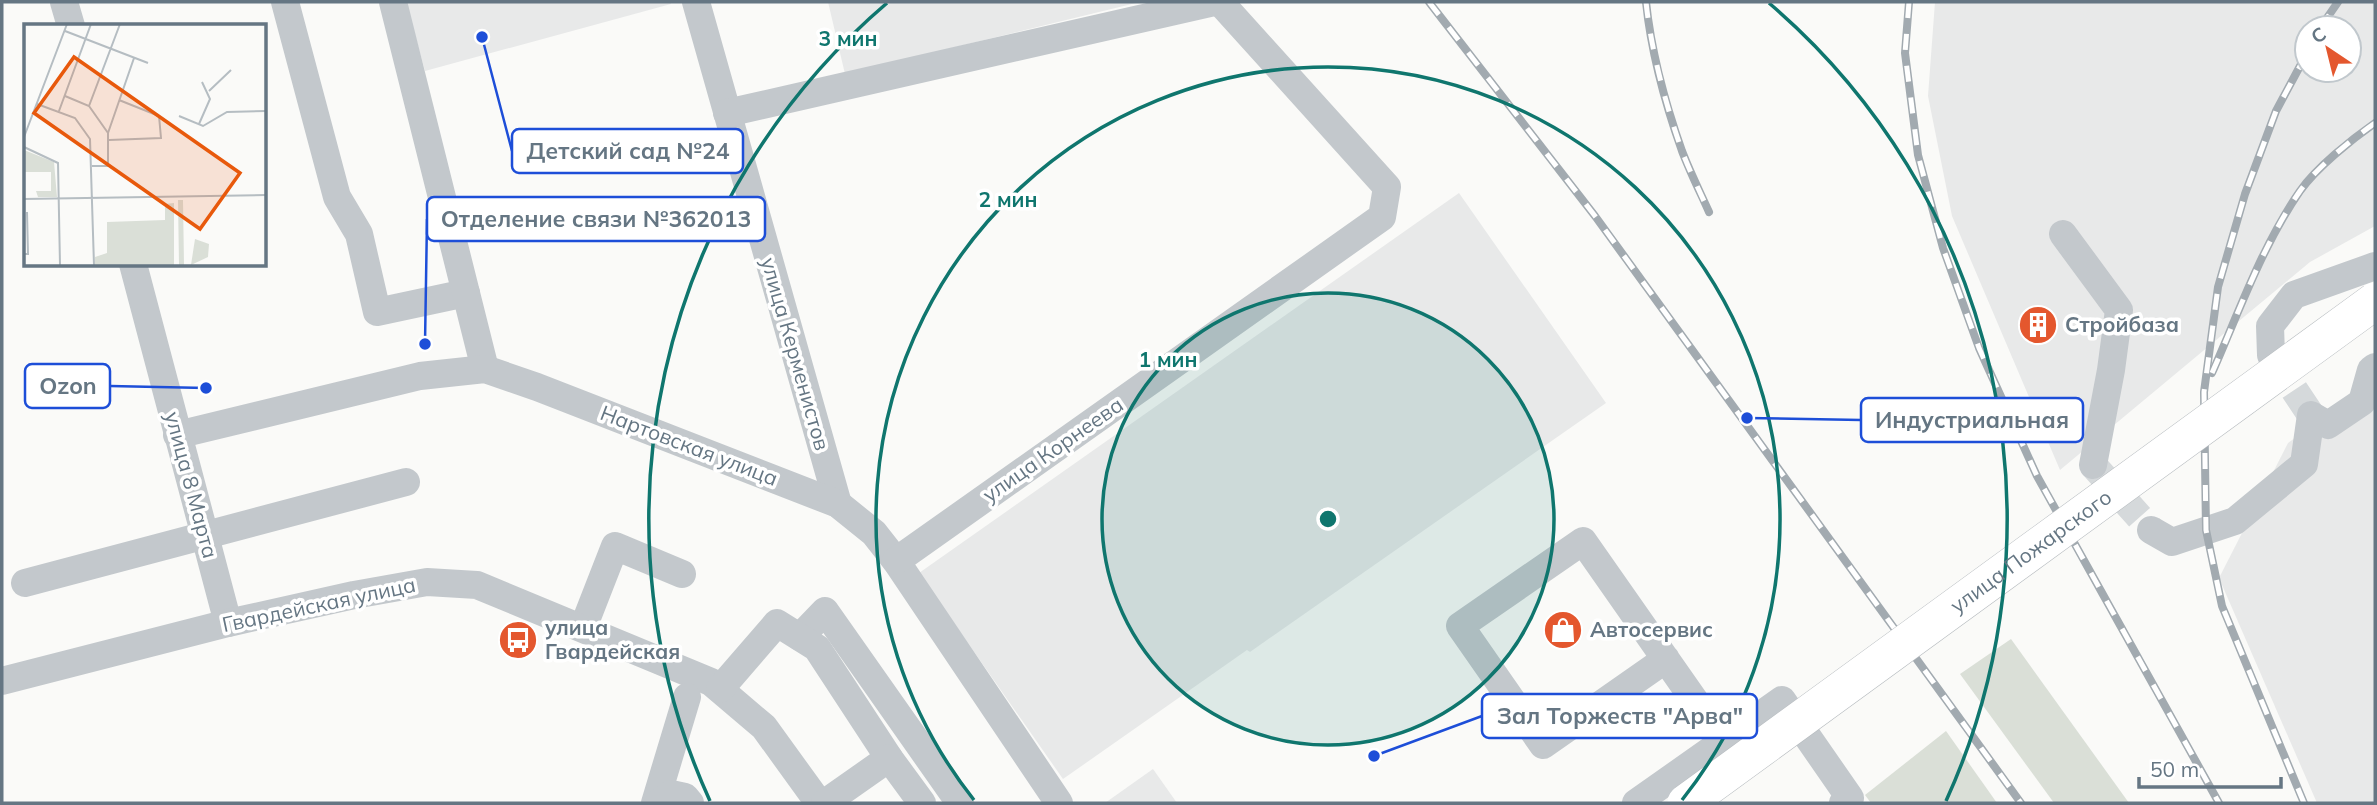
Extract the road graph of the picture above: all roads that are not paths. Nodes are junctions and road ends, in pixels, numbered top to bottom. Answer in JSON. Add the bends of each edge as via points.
{"nodes":[{"id":1,"x":64,"y":2,"type":"edge"},
{"id":2,"x":285,"y":2,"type":"edge"},
{"id":3,"x":393,"y":2,"type":"edge"},
{"id":4,"x":696,"y":2,"type":"edge"},
{"id":5,"x":1214,"y":2,"type":"edge"},
{"id":6,"x":1220,"y":2,"type":"edge"},
{"id":7,"x":70,"y":24,"type":"edge"},
{"id":8,"x":727,"y":113,"type":"junction"},
{"id":9,"x":2063,"y":234,"type":"dead end"},
{"id":10,"x":133,"y":266,"type":"edge"},
{"id":11,"x":2375,"y":266,"type":"edge"},
{"id":12,"x":466,"y":293,"type":"junction"},
{"id":13,"x":2375,"y":300,"type":"edge"},
{"id":14,"x":2375,"y":329,"type":"edge"},
{"id":15,"x":2271,"y":355,"type":"tunnel mouth"},
{"id":16,"x":2375,"y":367,"type":"edge"},
{"id":17,"x":485,"y":369,"type":"junction"},
{"id":18,"x":177,"y":435,"type":"junction"},
{"id":19,"x":2093,"y":465,"type":"dead end"},
{"id":20,"x":406,"y":482,"type":"dead end"},
{"id":21,"x":838,"y":503,"type":"junction"},
{"id":22,"x":2151,"y":530,"type":"tunnel mouth"},
{"id":23,"x":203,"y":536,"type":"junction"},
{"id":24,"x":896,"y":561,"type":"junction"},
{"id":25,"x":682,"y":574,"type":"dead end"},
{"id":26,"x":25,"y":583,"type":"dead end"},
{"id":27,"x":228,"y":623,"type":"junction"},
{"id":28,"x":583,"y":628,"type":"junction"},
{"id":29,"x":800,"y":637,"type":"junction"},
{"id":30,"x":1666,"y":659,"type":"junction"},
{"id":31,"x":2,"y":681,"type":"edge"},
{"id":32,"x":720,"y":689,"type":"junction"},
{"id":33,"x":687,"y":697,"type":"dead end"},
{"id":34,"x":1723,"y":741,"type":"junction"},
{"id":35,"x":889,"y":758,"type":"junction"},
{"id":36,"x":657,"y":803,"type":"edge"},
{"id":37,"x":690,"y":803,"type":"edge"},
{"id":38,"x":819,"y":803,"type":"edge"},
{"id":39,"x":825,"y":803,"type":"edge"},
{"id":40,"x":922,"y":803,"type":"edge"},
{"id":41,"x":960,"y":803,"type":"edge"},
{"id":42,"x":1059,"y":803,"type":"edge"},
{"id":43,"x":1636,"y":803,"type":"edge"},
{"id":44,"x":1686,"y":803,"type":"edge"},
{"id":45,"x":1724,"y":803,"type":"edge"},
{"id":46,"x":1843,"y":803,"type":"edge"}],
"edges":[{"from":1,"to":7,"type":"street"},
{"from":2,"to":12,"type":"street","via":[[337,197],[359,234],[377,312]]},
{"from":3,"to":12,"type":"street"},
{"from":4,"to":8,"type":"street","name":"улица Керменистов"},
{"from":5,"to":8,"type":"street"},
{"from":6,"to":24,"type":"street","name":"улица Корнеева","via":[[1387,187],[1382,217]]},
{"from":8,"to":21,"type":"street","name":"улица Керменистов"},
{"from":9,"to":19,"type":"street","via":[[2119,310]]},
{"from":10,"to":18,"type":"street","name":"улица 8 Марта"},
{"from":11,"to":15,"type":"street","via":[[2294,295],[2270,326]]},
{"from":12,"to":17,"type":"street"},
{"from":13,"to":44,"type":"main road","name":"улица Пожарского","bridge":true},
{"from":14,"to":45,"type":"main road","name":"улица Пожарского"},
{"from":16,"to":22,"type":"street","via":[[2362,402],[2328,425],[2311,415],[2304,464],[2235,521],[2172,542]]},
{"from":17,"to":18,"type":"street","name":"Нартовская улица","via":[[420,376]]},
{"from":17,"to":21,"type":"street","name":"Нартовская улица"},
{"from":18,"to":23,"type":"street","name":"улица 8 Марта"},
{"from":20,"to":23,"type":"street"},
{"from":21,"to":24,"type":"street","name":"Нартовская улица","via":[[874,533]]},
{"from":23,"to":26,"type":"street"},
{"from":23,"to":27,"type":"street","name":"улица 8 Марта"},
{"from":24,"to":42,"type":"street","name":"Нартовская улица"},
{"from":25,"to":28,"type":"street","via":[[615,546]]},
{"from":27,"to":28,"type":"street","name":"Гвардейская улица","via":[[427,582],[477,584]]},
{"from":27,"to":31,"type":"street","name":"Гвардейская улица"},
{"from":28,"to":32,"type":"street","name":"Гвардейская улица"},
{"from":29,"to":32,"type":"street","via":[[777,623]]},
{"from":29,"to":35,"type":"street","via":[[817,648]]},
{"from":29,"to":41,"type":"street","via":[[825,611]]},
{"from":30,"to":30,"type":"street","via":[[1583,541],[1460,626],[1543,745]]},
{"from":30,"to":34,"type":"street"},
{"from":32,"to":38,"type":"street","name":"Гвардейская улица","via":[[764,727]]},
{"from":33,"to":36,"type":"street"},
{"from":34,"to":43,"type":"street"},
{"from":34,"to":46,"type":"street","via":[[1782,700],[1850,798]]},
{"from":35,"to":39,"type":"street"},
{"from":35,"to":40,"type":"street"},
{"from":36,"to":37,"type":"street","via":[[671,794]]}]}
